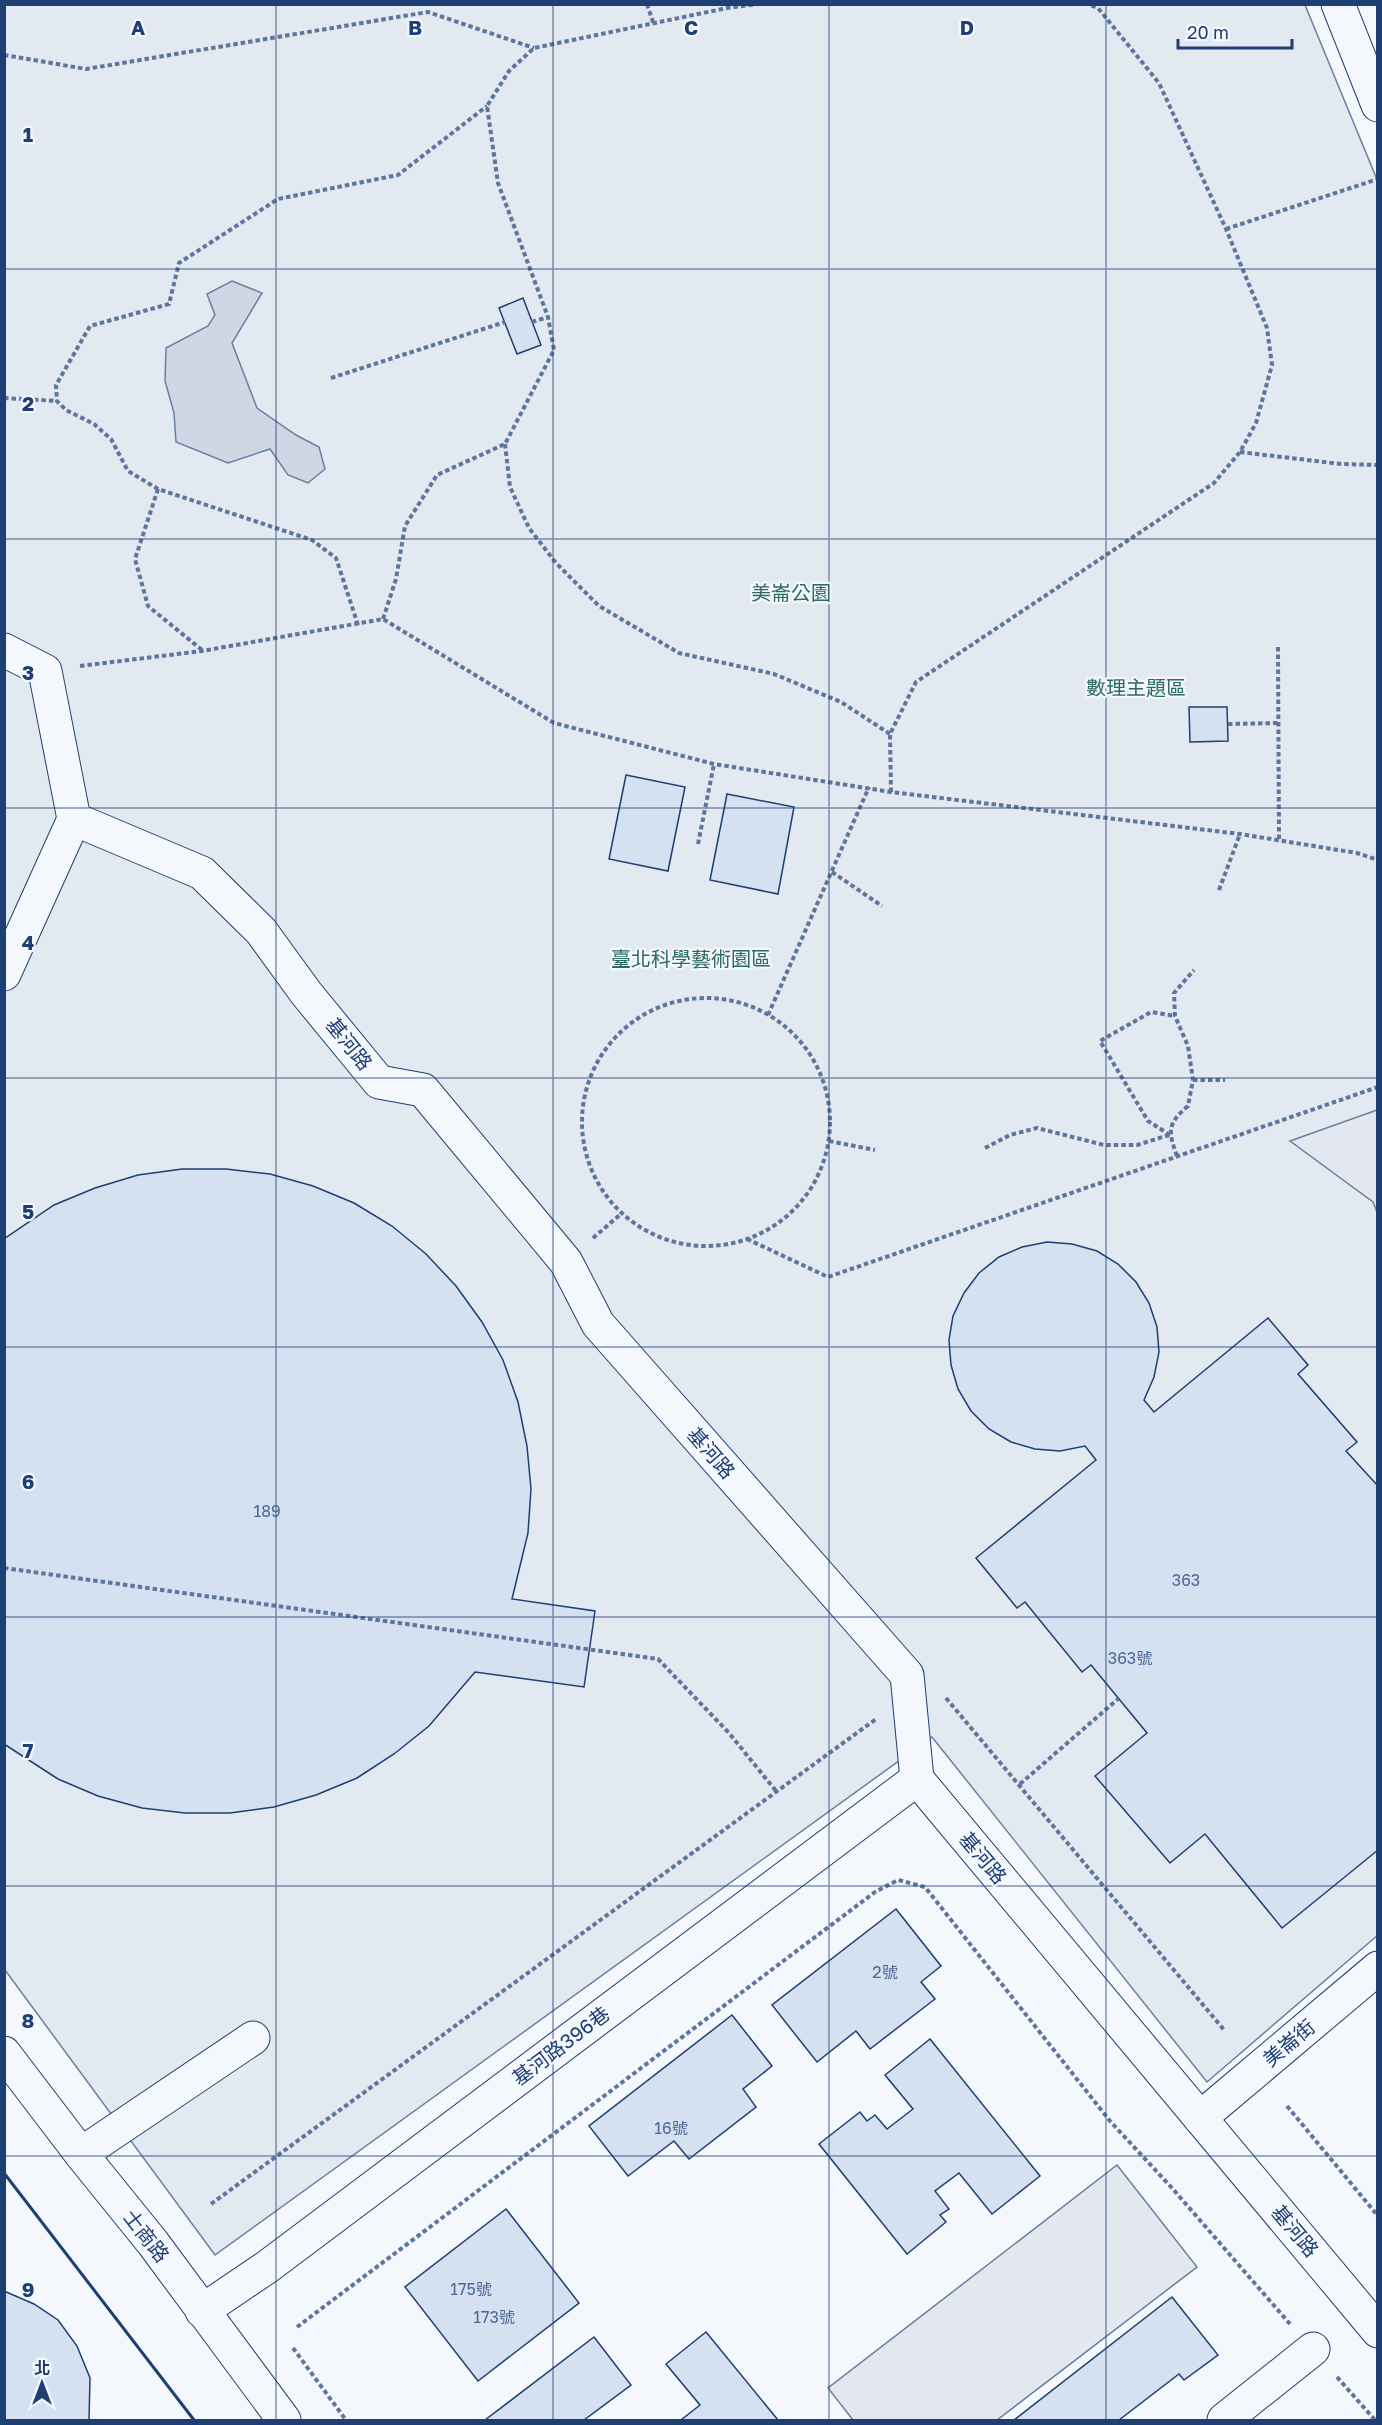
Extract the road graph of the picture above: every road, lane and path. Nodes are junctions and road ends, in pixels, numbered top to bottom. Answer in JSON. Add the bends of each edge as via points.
{"nodes":[{"id":1,"x":647,"y":4,"type":"edge"},
{"id":2,"x":758,"y":4,"type":"edge"},
{"id":3,"x":1088,"y":4,"type":"edge"},
{"id":4,"x":1338,"y":4,"type":"edge"},
{"id":5,"x":1100,"y":6,"type":"edge"},
{"id":6,"x":654,"y":25,"type":"junction"},
{"id":7,"x":534,"y":48,"type":"junction"},
{"id":8,"x":4,"y":54,"type":"edge"},
{"id":9,"x":1377,"y":105,"type":"edge"},
{"id":10,"x":487,"y":106,"type":"junction"},
{"id":11,"x":1377,"y":179,"type":"edge"},
{"id":12,"x":1226,"y":229,"type":"junction"},
{"id":13,"x":548,"y":317,"type":"junction"},
{"id":14,"x":505,"y":322,"type":"dead end"},
{"id":15,"x":532,"y":322,"type":"dead end"},
{"id":16,"x":331,"y":378,"type":"dead end"},
{"id":17,"x":4,"y":398,"type":"edge"},
{"id":18,"x":57,"y":401,"type":"junction"},
{"id":19,"x":505,"y":444,"type":"junction"},
{"id":20,"x":1240,"y":452,"type":"junction"},
{"id":21,"x":1377,"y":465,"type":"edge"},
{"id":22,"x":158,"y":489,"type":"junction"},
{"id":23,"x":384,"y":619,"type":"junction"},
{"id":24,"x":358,"y":625,"type":"junction"},
{"id":25,"x":1278,"y":647,"type":"dead end"},
{"id":26,"x":4,"y":650,"type":"edge"},
{"id":27,"x":202,"y":651,"type":"junction"},
{"id":28,"x":45,"y":671,"type":"junction"},
{"id":29,"x":1278,"y":723,"type":"junction"},
{"id":30,"x":1228,"y":724,"type":"dead end"},
{"id":31,"x":890,"y":734,"type":"junction"},
{"id":32,"x":714,"y":764,"type":"junction"},
{"id":33,"x":869,"y":788,"type":"junction"},
{"id":34,"x":891,"y":792,"type":"junction"},
{"id":35,"x":74,"y":819,"type":"junction"},
{"id":36,"x":1240,"y":834,"type":"junction"},
{"id":37,"x":1279,"y":840,"type":"junction"},
{"id":38,"x":698,"y":844,"type":"dead end"},
{"id":39,"x":1377,"y":860,"type":"edge"},
{"id":40,"x":832,"y":872,"type":"junction"},
{"id":41,"x":1219,"y":890,"type":"dead end"},
{"id":42,"x":882,"y":906,"type":"dead end"},
{"id":43,"x":1194,"y":970,"type":"dead end"},
{"id":44,"x":4,"y":974,"type":"edge"},
{"id":45,"x":768,"y":1015,"type":"junction"},
{"id":46,"x":1175,"y":1016,"type":"junction"},
{"id":47,"x":1193,"y":1080,"type":"junction"},
{"id":48,"x":1225,"y":1080,"type":"dead end"},
{"id":49,"x":1377,"y":1087,"type":"edge"},
{"id":50,"x":1170,"y":1135,"type":"junction"},
{"id":51,"x":829,"y":1141,"type":"junction"},
{"id":52,"x":985,"y":1148,"type":"dead end"},
{"id":53,"x":875,"y":1150,"type":"dead end"},
{"id":54,"x":1177,"y":1156,"type":"junction"},
{"id":55,"x":747,"y":1239,"type":"junction"},
{"id":56,"x":4,"y":1568,"type":"edge"},
{"id":57,"x":1118,"y":1699,"type":"dead end"},
{"id":58,"x":917,"y":1779,"type":"junction"},
{"id":59,"x":1020,"y":1784,"type":"dead end"},
{"id":60,"x":777,"y":1791,"type":"dead end"},
{"id":61,"x":1377,"y":1968,"type":"edge"},
{"id":62,"x":253,"y":2038,"type":"dead end"},
{"id":63,"x":4,"y":2053,"type":"edge"},
{"id":64,"x":1287,"y":2106,"type":"dead end"},
{"id":65,"x":1200,"y":2118,"type":"junction"},
{"id":66,"x":81,"y":2154,"type":"junction"},
{"id":67,"x":1377,"y":2216,"type":"edge"},
{"id":68,"x":202,"y":2311,"type":"junction"},
{"id":69,"x":297,"y":2327,"type":"dead end"},
{"id":70,"x":1377,"y":2331,"type":"edge"},
{"id":71,"x":293,"y":2348,"type":"dead end"},
{"id":72,"x":1313,"y":2349,"type":"junction"},
{"id":73,"x":284,"y":2421,"type":"edge"},
{"id":74,"x":346,"y":2421,"type":"edge"},
{"id":75,"x":1224,"y":2421,"type":"edge"},
{"id":76,"x":1375,"y":2421,"type":"edge"}],
"edges":[{"from":1,"to":6,"type":"path"},
{"from":2,"to":6,"type":"path"},
{"from":3,"to":5,"type":"path"},
{"from":4,"to":9,"type":"street"},
{"from":5,"to":12,"type":"path","via":[[1159,83]]},
{"from":6,"to":7,"type":"path"},
{"from":7,"to":8,"type":"path","via":[[428,12],[86,69]]},
{"from":7,"to":10,"type":"path","via":[[509,71]]},
{"from":10,"to":13,"type":"path","via":[[498,183]]},
{"from":10,"to":18,"type":"path","via":[[398,176],[278,199],[179,262],[169,304],[90,326],[56,385]]},
{"from":11,"to":12,"type":"path"},
{"from":12,"to":20,"type":"path","via":[[1267,328],[1272,365],[1256,423]]},
{"from":13,"to":15,"type":"path"},
{"from":13,"to":19,"type":"path","via":[[554,350]]},
{"from":14,"to":16,"type":"path"},
{"from":17,"to":18,"type":"path"},
{"from":18,"to":22,"type":"path","via":[[94,424],[111,439],[128,471]]},
{"from":19,"to":23,"type":"path","via":[[437,474],[405,526]]},
{"from":19,"to":31,"type":"path","via":[[510,487],[529,528],[556,563],[599,606],[679,653],[774,674],[841,702]]},
{"from":20,"to":21,"type":"path"},
{"from":20,"to":31,"type":"path","via":[[1214,483],[916,682]]},
{"from":22,"to":24,"type":"path","via":[[312,540],[336,558]]},
{"from":22,"to":27,"type":"path","via":[[135,559],[148,606]]},
{"from":23,"to":24,"type":"path"},
{"from":23,"to":32,"type":"path","via":[[554,723]]},
{"from":24,"to":27,"type":"path"},
{"from":25,"to":29,"type":"path"},
{"from":26,"to":28,"type":"street"},
{"from":27,"to":28,"type":"path"},
{"from":28,"to":35,"type":"street"},
{"from":29,"to":30,"type":"path"},
{"from":29,"to":37,"type":"path"},
{"from":31,"to":34,"type":"path"},
{"from":32,"to":33,"type":"path"},
{"from":32,"to":38,"type":"path"},
{"from":33,"to":34,"type":"path"},
{"from":33,"to":40,"type":"path"},
{"from":34,"to":36,"type":"path"},
{"from":35,"to":44,"type":"street"},
{"from":35,"to":58,"type":"street","name":"基河路","via":[[202,873],[261,931],[306,993],[380,1082],[423,1090],[566,1262],[598,1324],[908,1675]]},
{"from":36,"to":37,"type":"path"},
{"from":36,"to":41,"type":"path"},
{"from":37,"to":39,"type":"path"},
{"from":40,"to":42,"type":"path"},
{"from":40,"to":45,"type":"path"},
{"from":43,"to":46,"type":"path","via":[[1174,993]]},
{"from":45,"to":51,"type":"path","via":[[805,1047],[818,1068],[831,1116]]},
{"from":45,"to":55,"type":"path","via":[[720,999],[685,1000],[645,1014],[613,1041],[593,1070],[582,1119],[591,1170],[604,1193],[636,1224],[668,1240],[694,1245],[721,1245]]},
{"from":46,"to":47,"type":"path","via":[[1188,1046]]},
{"from":46,"to":50,"type":"path","via":[[1150,1012],[1100,1041],[1148,1121]]},
{"from":47,"to":48,"type":"path"},
{"from":47,"to":50,"type":"path","via":[[1188,1106],[1174,1118]]},
{"from":49,"to":54,"type":"path"},
{"from":50,"to":52,"type":"path","via":[[1137,1145],[1104,1145],[1037,1128],[1010,1135]]},
{"from":50,"to":54,"type":"path"},
{"from":51,"to":53,"type":"path"},
{"from":51,"to":55,"type":"path","via":[[822,1167],[793,1211]]},
{"from":54,"to":55,"type":"path","via":[[828,1276]]},
{"from":56,"to":60,"type":"path","via":[[658,1659],[729,1733]]},
{"from":57,"to":59,"type":"path"},
{"from":58,"to":65,"type":"street","name":"基河路"},
{"from":58,"to":68,"type":"street","name":"基河路396巷"},
{"from":61,"to":65,"type":"street","name":"美崙街"},
{"from":62,"to":66,"type":"street"},
{"from":63,"to":66,"type":"street","name":"士商路"},
{"from":64,"to":67,"type":"path"},
{"from":65,"to":70,"type":"street","name":"基河路"},
{"from":66,"to":68,"type":"street","name":"士商路"},
{"from":68,"to":73,"type":"street","name":"士商路"},
{"from":69,"to":72,"type":"path","via":[[875,1892],[898,1880],[925,1887],[1110,2121]]},
{"from":71,"to":74,"type":"path"},
{"from":72,"to":75,"type":"street"},
{"from":72,"to":76,"type":"path"}]}
